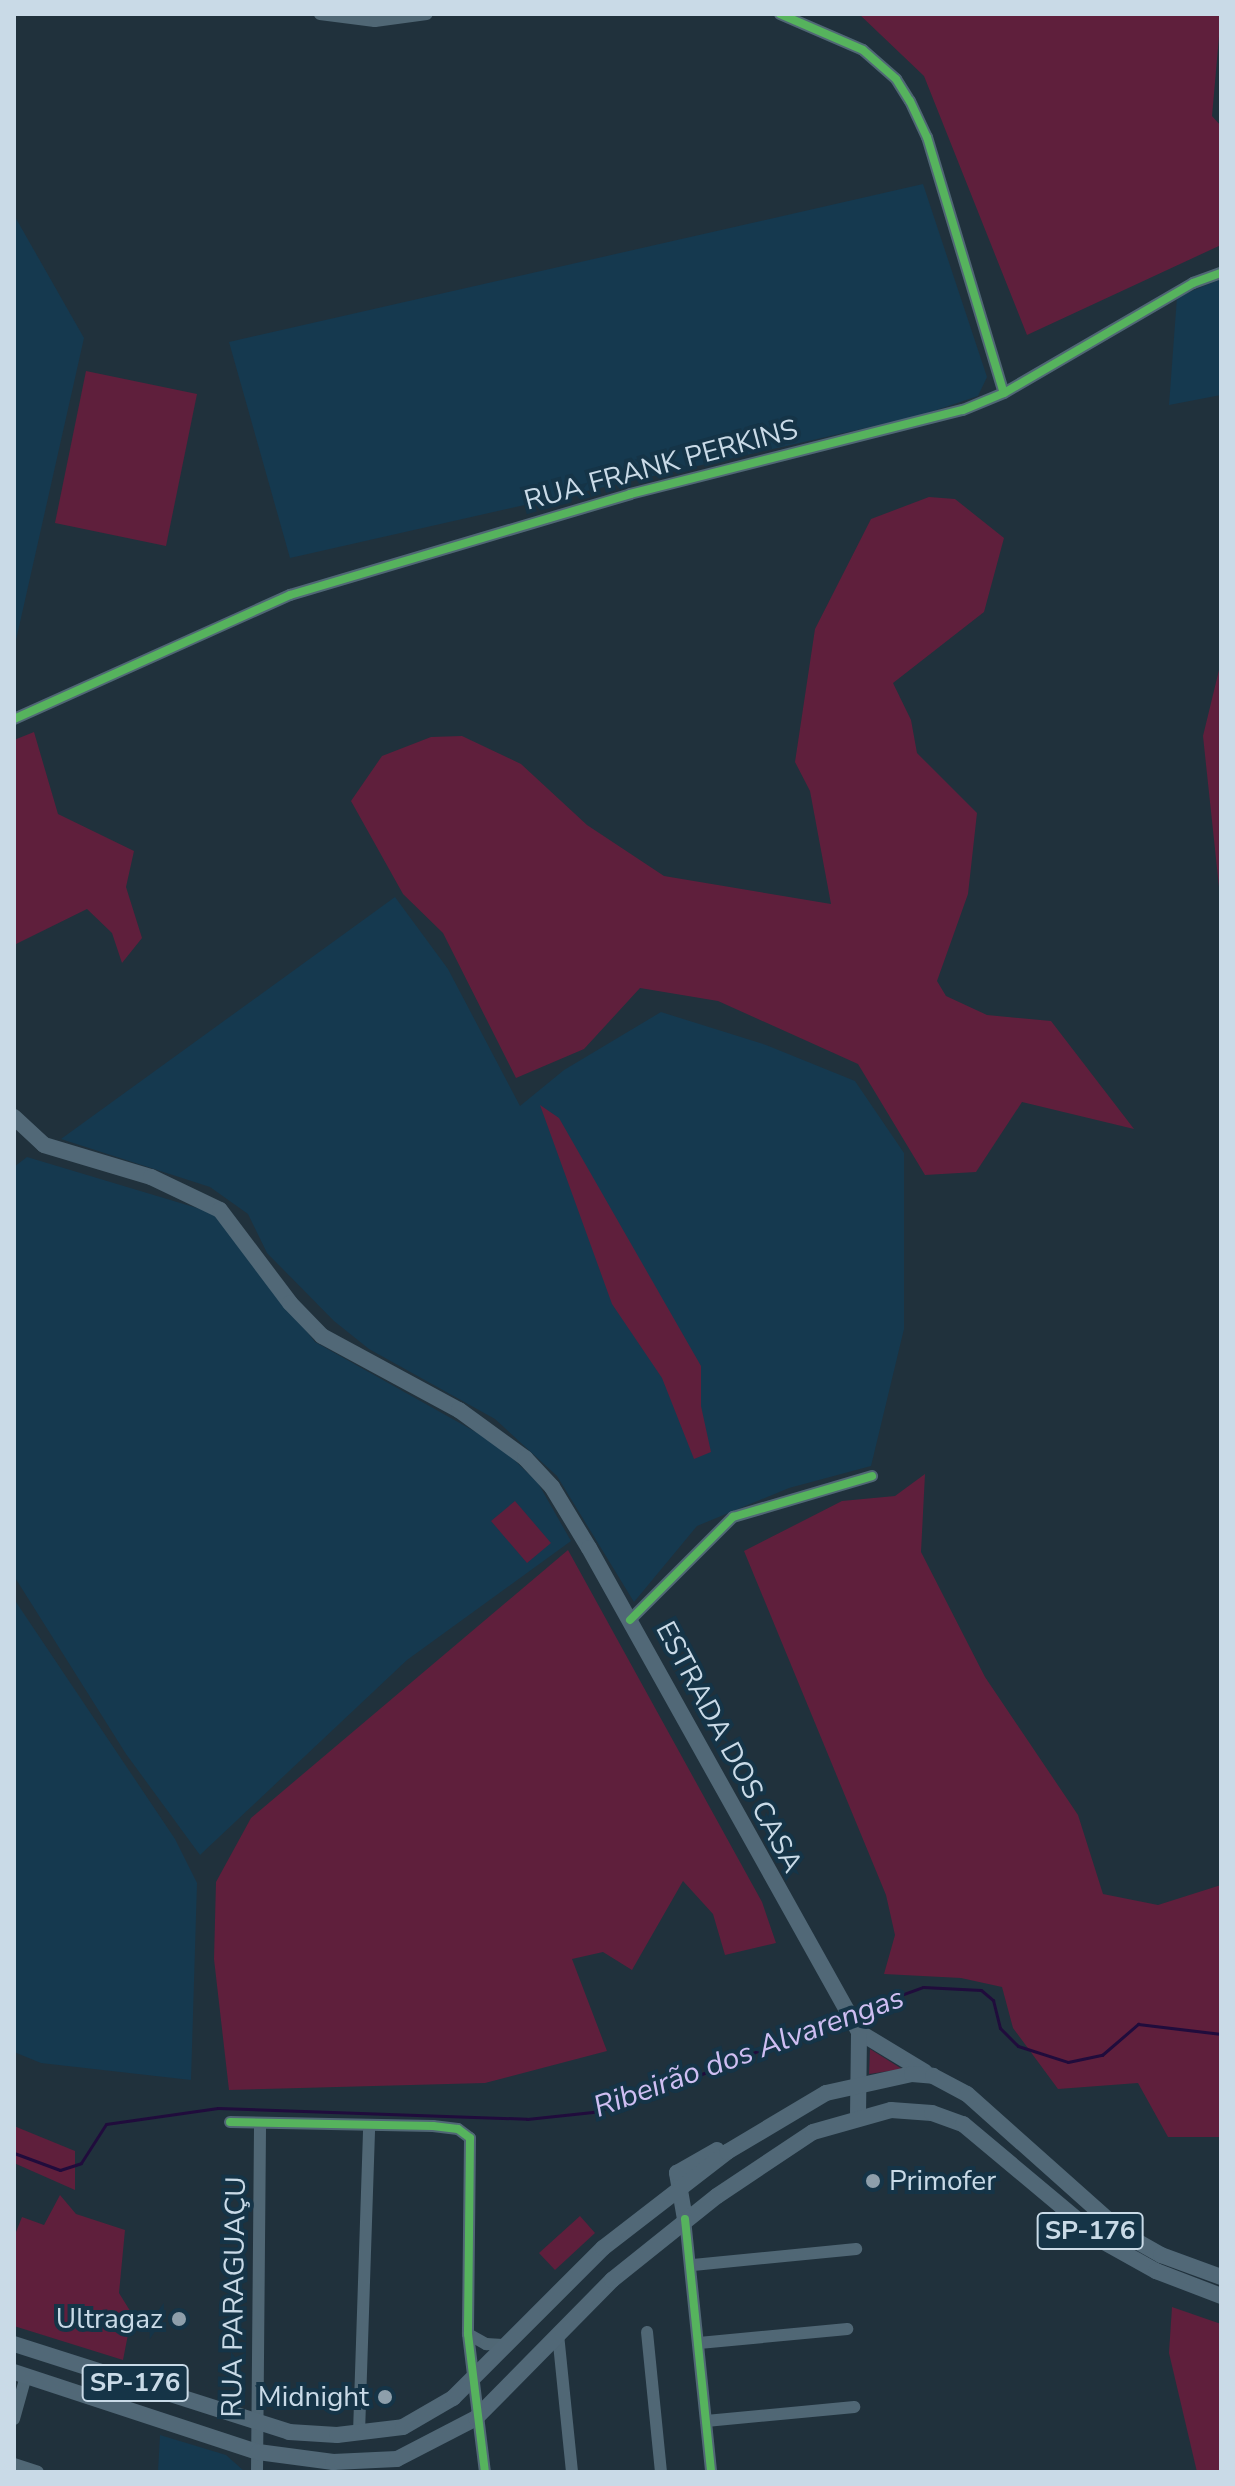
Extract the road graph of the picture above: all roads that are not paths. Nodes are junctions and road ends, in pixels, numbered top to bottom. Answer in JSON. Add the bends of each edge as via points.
{"nodes":[{"id":1,"x":320,"y":14,"type":"edge"},
{"id":2,"x":427,"y":14,"type":"edge"},
{"id":3,"x":780,"y":14,"type":"edge"},
{"id":4,"x":1221,"y":273,"type":"edge"},
{"id":5,"x":1004,"y":393,"type":"junction"},
{"id":6,"x":14,"y":719,"type":"edge"},
{"id":7,"x":14,"y":1117,"type":"edge"},
{"id":8,"x":872,"y":1476,"type":"dead end"},
{"id":9,"x":630,"y":1620,"type":"junction"},
{"id":10,"x":856,"y":2027,"type":"junction"},
{"id":11,"x":860,"y":2053,"type":"junction"},
{"id":12,"x":933,"y":2076,"type":"junction"},
{"id":13,"x":859,"y":2082,"type":"junction"},
{"id":14,"x":836,"y":2089,"type":"junction"},
{"id":15,"x":858,"y":2116,"type":"junction"},
{"id":16,"x":230,"y":2122,"type":"dead end"},
{"id":17,"x":260,"y":2123,"type":"junction"},
{"id":18,"x":369,"y":2125,"type":"junction"},
{"id":19,"x":677,"y":2189,"type":"junction"},
{"id":20,"x":685,"y":2219,"type":"junction"},
{"id":21,"x":856,"y":2249,"type":"dead end"},
{"id":22,"x":693,"y":2265,"type":"junction"},
{"id":23,"x":1221,"y":2277,"type":"edge"},
{"id":24,"x":1221,"y":2296,"type":"edge"},
{"id":25,"x":847,"y":2329,"type":"dead end"},
{"id":26,"x":647,"y":2332,"type":"dead end"},
{"id":27,"x":468,"y":2334,"type":"junction"},
{"id":28,"x":558,"y":2334,"type":"junction"},
{"id":29,"x":699,"y":2343,"type":"junction"},
{"id":30,"x":14,"y":2344,"type":"edge"},
{"id":31,"x":503,"y":2345,"type":"junction"},
{"id":32,"x":20,"y":2374,"type":"edge"},
{"id":33,"x":471,"y":2380,"type":"junction"},
{"id":34,"x":854,"y":2407,"type":"dead end"},
{"id":35,"x":476,"y":2418,"type":"junction"},
{"id":36,"x":14,"y":2419,"type":"edge"},
{"id":37,"x":706,"y":2421,"type":"junction"},
{"id":38,"x":256,"y":2422,"type":"junction"},
{"id":39,"x":359,"y":2433,"type":"junction"},
{"id":40,"x":258,"y":2452,"type":"junction"},
{"id":41,"x":14,"y":2464,"type":"edge"},
{"id":42,"x":38,"y":2472,"type":"edge"},
{"id":43,"x":257,"y":2472,"type":"edge"},
{"id":44,"x":485,"y":2472,"type":"edge"},
{"id":45,"x":572,"y":2472,"type":"edge"},
{"id":46,"x":661,"y":2472,"type":"edge"},
{"id":47,"x":711,"y":2472,"type":"edge"}],
"edges":[{"from":1,"to":2,"type":"street","via":[[375,21]]},
{"from":3,"to":5,"type":"street","via":[[863,50],[896,79],[910,101],[936,164]]},
{"from":4,"to":5,"type":"street","name":"RUA FRANK PERKINS","via":[[1193,283]]},
{"from":5,"to":6,"type":"street","name":"RUA FRANK PERKINS","via":[[963,410],[630,494],[290,595]]},
{"from":7,"to":9,"type":"main road","name":"ESTRADA DOS CASA","via":[[44,1145],[151,1177],[220,1210],[248,1241],[282,1294],[322,1336],[501,1438],[552,1487]]},
{"from":8,"to":9,"type":"street","via":[[733,1517]]},
{"from":9,"to":10,"type":"main road","name":"ESTRADA DOS CASA"},
{"from":10,"to":11,"type":"main road"},
{"from":10,"to":12,"type":"main road"},
{"from":11,"to":13,"type":"main road"},
{"from":11,"to":14,"type":"main road"},
{"from":12,"to":13,"type":"main road","number":"SP-176"},
{"from":12,"to":23,"type":"main road","number":"SP-176","via":[[974,2099],[1124,2234],[1161,2255]]},
{"from":13,"to":14,"type":"main road","number":"SP-176"},
{"from":13,"to":15,"type":"main road"},
{"from":14,"to":19,"type":"main road","number":"SP-176","via":[[750,2137]]},
{"from":15,"to":20,"type":"main road","number":"SP-176","via":[[813,2132]]},
{"from":15,"to":24,"type":"main road","number":"SP-176","via":[[911,2110],[963,2124],[1104,2242],[1156,2271]]},
{"from":16,"to":17,"type":"street"},
{"from":17,"to":18,"type":"street"},
{"from":17,"to":38,"type":"street","name":"RUA PARAGUAÇU"},
{"from":18,"to":27,"type":"street","via":[[449,2127],[470,2138]]},
{"from":18,"to":39,"type":"street"},
{"from":19,"to":20,"type":"main road"},
{"from":19,"to":31,"type":"main road","number":"SP-176","via":[[603,2248]]},
{"from":20,"to":22,"type":"street"},
{"from":20,"to":28,"type":"main road","number":"SP-176"},
{"from":21,"to":22,"type":"street"},
{"from":22,"to":29,"type":"street"},
{"from":25,"to":29,"type":"street"},
{"from":26,"to":46,"type":"street"},
{"from":27,"to":31,"type":"street","via":[[486,2344]]},
{"from":27,"to":33,"type":"street"},
{"from":28,"to":35,"type":"main road","number":"SP-176"},
{"from":28,"to":45,"type":"street"},
{"from":29,"to":37,"type":"street"},
{"from":30,"to":38,"type":"main road","number":"SP-176"},
{"from":31,"to":33,"type":"main road","number":"SP-176"},
{"from":32,"to":36,"type":"street"},
{"from":32,"to":40,"type":"main road","number":"SP-176"},
{"from":33,"to":35,"type":"street"},
{"from":33,"to":39,"type":"main road","number":"SP-176","via":[[418,2422]]},
{"from":34,"to":37,"type":"street"},
{"from":35,"to":40,"type":"main road","number":"SP-176","via":[[397,2459],[333,2462]]},
{"from":35,"to":44,"type":"street"},
{"from":37,"to":47,"type":"street"},
{"from":38,"to":39,"type":"main road","number":"SP-176","via":[[289,2432]]},
{"from":38,"to":40,"type":"street","name":"RUA PARAGUAÇU"},
{"from":40,"to":43,"type":"street","name":"RUA PARAGUAÇU"},
{"from":41,"to":42,"type":"street"}]}
